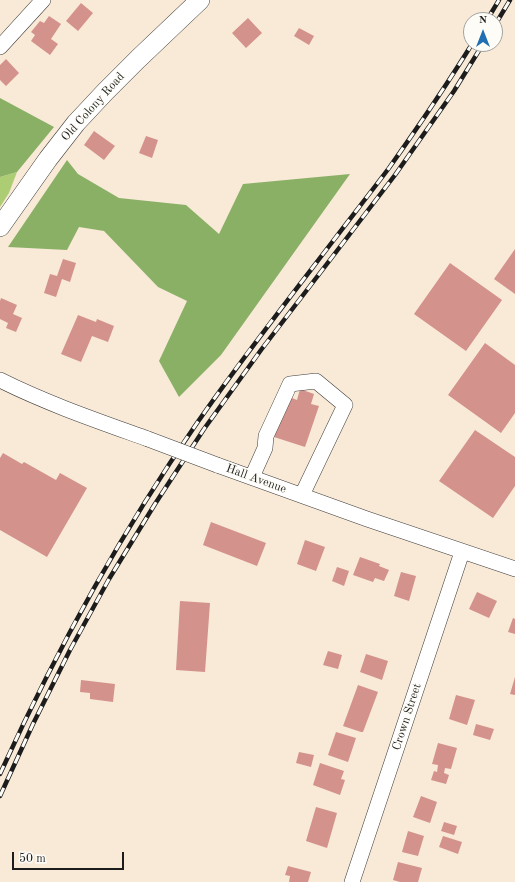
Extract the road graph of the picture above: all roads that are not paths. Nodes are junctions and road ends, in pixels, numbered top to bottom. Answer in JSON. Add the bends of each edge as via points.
{"nodes":[{"id":1,"x":43,"y":0,"type":"edge"},
{"id":2,"x":200,"y":0,"type":"edge"},
{"id":3,"x":0,"y":47,"type":"edge"},
{"id":4,"x":0,"y":227,"type":"edge"},
{"id":5,"x":0,"y":380,"type":"edge"},
{"id":6,"x":252,"y":477,"type":"junction"},
{"id":7,"x":302,"y":496,"type":"junction"},
{"id":8,"x":462,"y":552,"type":"junction"},
{"id":9,"x":513,"y":564,"type":"edge"},
{"id":10,"x":352,"y":882,"type":"edge"}],
"edges":[{"from":1,"to":3,"type":"street"},
{"from":2,"to":4,"type":"main road","name":"Old Colony Road","via":[[132,64],[76,123]]},
{"from":5,"to":6,"type":"street","name":"Hall Avenue","bridge":true,"via":[[57,406]]},
{"from":6,"to":7,"type":"street","name":"Hall Avenue"},
{"from":6,"to":7,"type":"street","via":[[265,448],[266,436],[290,384],[316,381],[345,405]]},
{"from":7,"to":8,"type":"street","name":"Hall Avenue"},
{"from":8,"to":9,"type":"street","name":"Hall Avenue"},
{"from":8,"to":10,"type":"street","name":"Crown Street"}]}
